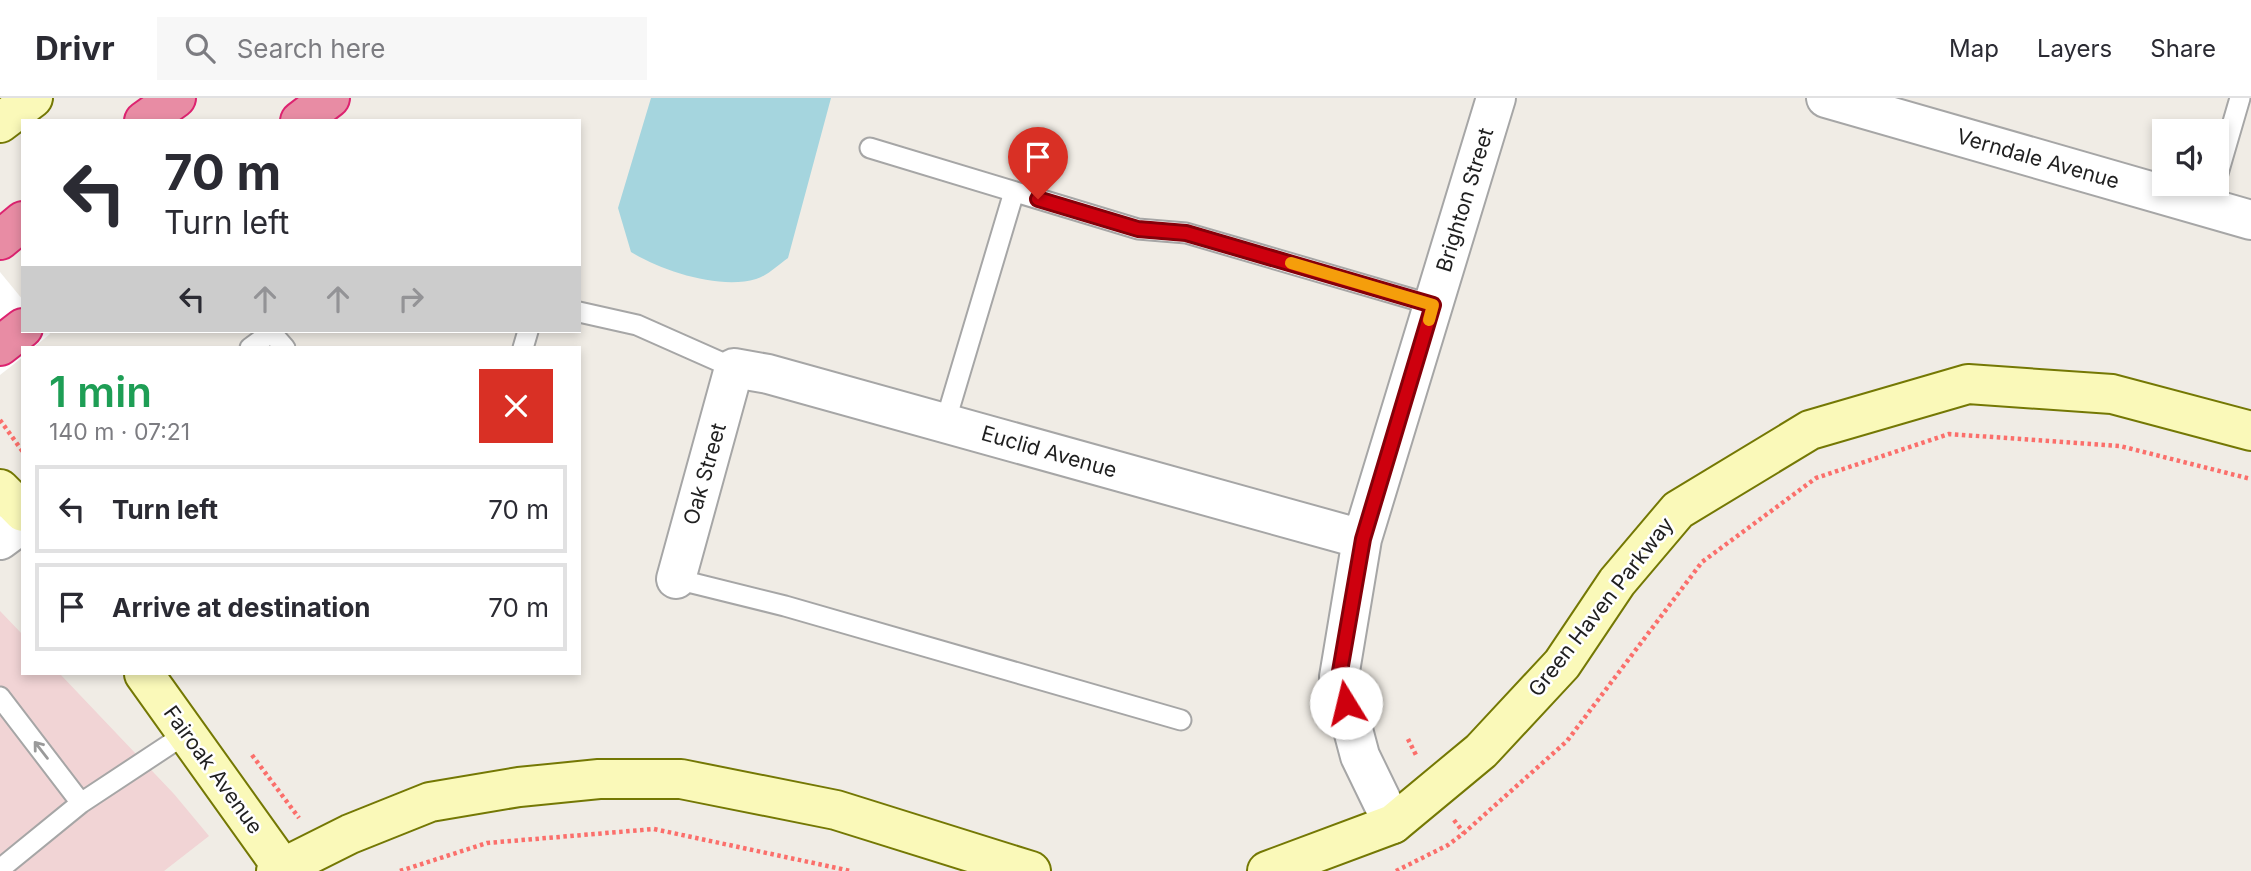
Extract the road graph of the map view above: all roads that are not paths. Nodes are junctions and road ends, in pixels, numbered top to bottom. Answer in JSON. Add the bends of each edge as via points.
{"nodes":[{"id":1,"x":33,"y":98,"type":"edge"},
{"id":2,"x":176,"y":98,"type":"edge"},
{"id":3,"x":330,"y":98,"type":"edge"},
{"id":4,"x":1496,"y":98,"type":"edge"},
{"id":5,"x":2240,"y":98,"type":"edge"},
{"id":6,"x":1835,"y":99,"type":"edge"},
{"id":7,"x":147,"y":119,"type":"edge"},
{"id":8,"x":303,"y":119,"type":"edge"},
{"id":9,"x":0,"y":123,"type":"edge"},
{"id":10,"x":2229,"y":136,"type":"edge"},
{"id":11,"x":870,"y":148,"type":"dead end"},
{"id":12,"x":2152,"y":174,"type":"edge"},
{"id":13,"x":1014,"y":192,"type":"junction"},
{"id":14,"x":2222,"y":196,"type":"edge"},
{"id":15,"x":2251,"y":220,"type":"edge"},
{"id":16,"x":21,"y":223,"type":"edge"},
{"id":17,"x":0,"y":240,"type":"edge"},
{"id":18,"x":1433,"y":305,"type":"junction"},
{"id":19,"x":581,"y":312,"type":"edge"},
{"id":20,"x":21,"y":330,"type":"edge"},
{"id":21,"x":269,"y":333,"type":"edge"},
{"id":22,"x":0,"y":346,"type":"edge"},
{"id":23,"x":253,"y":346,"type":"edge"},
{"id":24,"x":734,"y":368,"type":"junction"},
{"id":25,"x":945,"y":423,"type":"junction"},
{"id":26,"x":2251,"y":431,"type":"edge"},
{"id":27,"x":0,"y":489,"type":"edge"},
{"id":28,"x":21,"y":510,"type":"edge"},
{"id":29,"x":21,"y":524,"type":"edge"},
{"id":30,"x":1363,"y":539,"type":"junction"},
{"id":31,"x":0,"y":540,"type":"edge"},
{"id":32,"x":676,"y":579,"type":"joint"},
{"id":33,"x":145,"y":675,"type":"edge"},
{"id":34,"x":0,"y":697,"type":"edge"},
{"id":35,"x":1181,"y":720,"type":"dead end"},
{"id":36,"x":187,"y":733,"type":"junction"},
{"id":37,"x":81,"y":803,"type":"junction"},
{"id":38,"x":1393,"y":824,"type":"junction"},
{"id":39,"x":0,"y":869,"type":"edge"},
{"id":40,"x":279,"y":869,"type":"edge"},
{"id":41,"x":1031,"y":871,"type":"edge"},
{"id":42,"x":1267,"y":871,"type":"edge"}],
"edges":[{"from":1,"to":9,"type":"street"},
{"from":2,"to":7,"type":"highway"},
{"from":3,"to":8,"type":"highway"},
{"from":4,"to":18,"type":"street","name":"Brighton Street"},
{"from":5,"to":10,"type":"lane"},
{"from":6,"to":12,"type":"street","name":"Verndale Avenue"},
{"from":11,"to":13,"type":"lane"},
{"from":13,"to":18,"type":"lane","via":[[1138,229],[1186,233]]},
{"from":13,"to":25,"type":"lane"},
{"from":14,"to":15,"type":"street","name":"Verndale Avenue"},
{"from":16,"to":17,"type":"highway"},
{"from":18,"to":30,"type":"street","name":"Brighton Street"},
{"from":19,"to":24,"type":"lane","via":[[637,325]]},
{"from":20,"to":22,"type":"highway"},
{"from":21,"to":23,"type":"lane"},
{"from":24,"to":25,"type":"street","name":"Euclid Avenue"},
{"from":24,"to":32,"type":"street","name":"Oak Street"},
{"from":25,"to":30,"type":"street","name":"Euclid Avenue"},
{"from":26,"to":38,"type":"street","name":"Green Haven Parkway","via":[[2112,394],[1968,384],[1810,430],[1678,510],[1617,582],[1562,664],[1481,751]]},
{"from":27,"to":28,"type":"street"},
{"from":29,"to":31,"type":"street"},
{"from":30,"to":38,"type":"street","name":"Brighton Street","via":[[1339,677],[1360,755]]},
{"from":32,"to":35,"type":"lane"},
{"from":33,"to":36,"type":"street","name":"Fairoak Avenue"},
{"from":37,"to":34,"type":"lane","one_way":true},
{"from":36,"to":37,"type":"lane"},
{"from":36,"to":40,"type":"street","name":"Fairoak Avenue"},
{"from":37,"to":39,"type":"lane"},
{"from":38,"to":42,"type":"street","name":"Green Haven Parkway"},
{"from":40,"to":41,"type":"street","via":[[430,802],[573,782],[681,779],[835,810]]}]}
